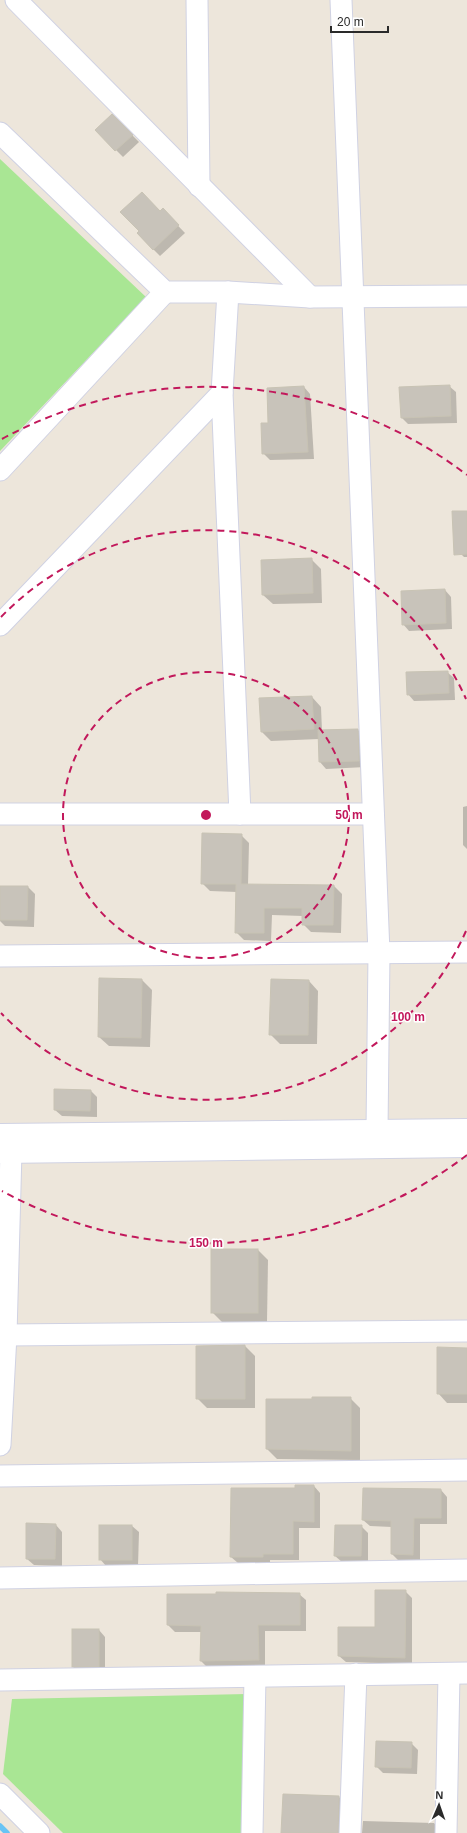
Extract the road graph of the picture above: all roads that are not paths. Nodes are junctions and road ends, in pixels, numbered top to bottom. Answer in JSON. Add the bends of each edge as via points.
{"nodes":[{"id":1,"x":16,"y":0,"type":"edge"},
{"id":2,"x":197,"y":0,"type":"edge"},
{"id":3,"x":342,"y":0,"type":"edge"},
{"id":4,"x":0,"y":133,"type":"edge"},
{"id":5,"x":199,"y":186,"type":"junction"},
{"id":6,"x":165,"y":292,"type":"junction"},
{"id":7,"x":228,"y":292,"type":"junction"},
{"id":8,"x":353,"y":296,"type":"junction"},
{"id":9,"x":467,"y":296,"type":"edge"},
{"id":10,"x":310,"y":297,"type":"junction"},
{"id":11,"x":222,"y":393,"type":"junction"},
{"id":12,"x":0,"y":470,"type":"edge"},
{"id":13,"x":0,"y":624,"type":"edge"},
{"id":14,"x":0,"y":814,"type":"edge"},
{"id":15,"x":240,"y":814,"type":"junction"},
{"id":16,"x":373,"y":814,"type":"junction"},
{"id":17,"x":467,"y":952,"type":"edge"},
{"id":18,"x":379,"y":954,"type":"junction"},
{"id":19,"x":0,"y":956,"type":"edge"},
{"id":20,"x":467,"y":1130,"type":"edge"},
{"id":21,"x":377,"y":1131,"type":"junction"},
{"id":22,"x":4,"y":1146,"type":"edge"},
{"id":23,"x":467,"y":1146,"type":"edge"},
{"id":24,"x":467,"y":1331,"type":"edge"},
{"id":25,"x":6,"y":1334,"type":"junction"},
{"id":26,"x":0,"y":1445,"type":"edge"},
{"id":27,"x":467,"y":1470,"type":"edge"},
{"id":28,"x":0,"y":1476,"type":"edge"},
{"id":29,"x":467,"y":1570,"type":"edge"},
{"id":30,"x":0,"y":1578,"type":"edge"},
{"id":31,"x":458,"y":1673,"type":"edge"},
{"id":32,"x":356,"y":1674,"type":"junction"},
{"id":33,"x":255,"y":1677,"type":"junction"},
{"id":34,"x":0,"y":1680,"type":"edge"},
{"id":35,"x":0,"y":1794,"type":"edge"},
{"id":36,"x":39,"y":1833,"type":"edge"},
{"id":37,"x":252,"y":1833,"type":"edge"},
{"id":38,"x":350,"y":1833,"type":"edge"},
{"id":39,"x":446,"y":1833,"type":"edge"}],
"edges":[{"from":1,"to":5,"type":"street"},
{"from":2,"to":5,"type":"street"},
{"from":3,"to":8,"type":"street"},
{"from":4,"to":6,"type":"street"},
{"from":5,"to":10,"type":"street"},
{"from":6,"to":7,"type":"street"},
{"from":6,"to":12,"type":"street"},
{"from":7,"to":10,"type":"street"},
{"from":7,"to":11,"type":"street"},
{"from":8,"to":9,"type":"street"},
{"from":8,"to":10,"type":"street"},
{"from":8,"to":16,"type":"street"},
{"from":11,"to":13,"type":"street"},
{"from":11,"to":15,"type":"street"},
{"from":14,"to":15,"type":"street"},
{"from":15,"to":16,"type":"street"},
{"from":16,"to":18,"type":"street"},
{"from":17,"to":18,"type":"street"},
{"from":18,"to":19,"type":"street"},
{"from":18,"to":21,"type":"street"},
{"from":20,"to":21,"type":"street"},
{"from":21,"to":22,"type":"street"},
{"from":22,"to":23,"type":"street"},
{"from":22,"to":25,"type":"street"},
{"from":24,"to":25,"type":"street"},
{"from":25,"to":26,"type":"street"},
{"from":27,"to":28,"type":"street"},
{"from":29,"to":30,"type":"street"},
{"from":31,"to":32,"type":"street"},
{"from":31,"to":39,"type":"street"},
{"from":32,"to":33,"type":"street"},
{"from":32,"to":38,"type":"street"},
{"from":33,"to":34,"type":"street"},
{"from":33,"to":37,"type":"street"},
{"from":35,"to":36,"type":"street"}]}
